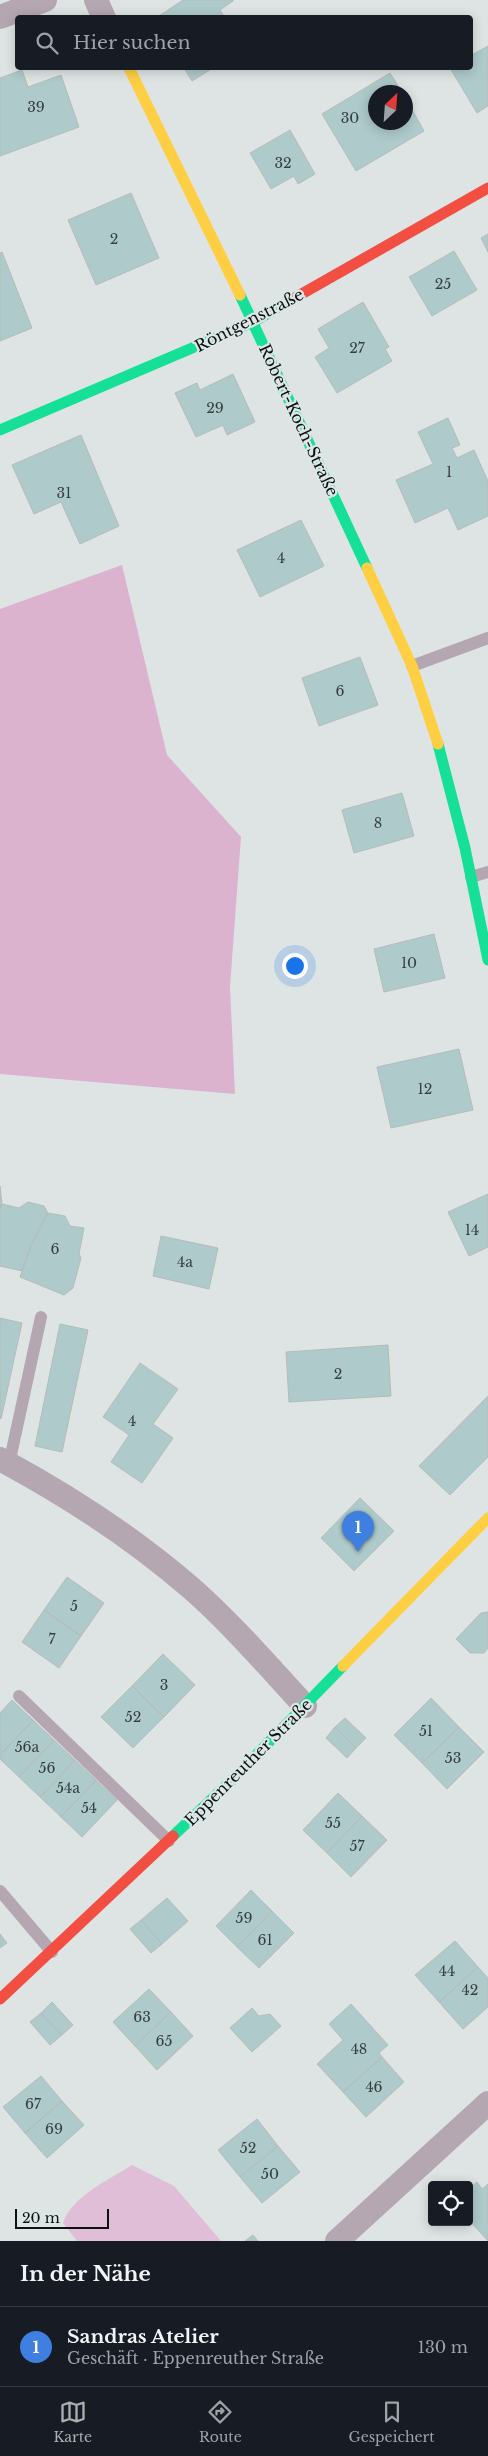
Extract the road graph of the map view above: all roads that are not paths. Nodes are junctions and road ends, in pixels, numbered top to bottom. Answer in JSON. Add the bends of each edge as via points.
{"nodes":[{"id":1,"x":45,"y":0,"type":"edge"},
{"id":2,"x":96,"y":0,"type":"edge"},
{"id":3,"x":103,"y":15,"type":"edge"},
{"id":4,"x":0,"y":17,"type":"edge"},
{"id":5,"x":130,"y":70,"type":"edge"},
{"id":6,"x":488,"y":188,"type":"edge"},
{"id":7,"x":253,"y":322,"type":"junction"},
{"id":8,"x":0,"y":430,"type":"edge"},
{"id":9,"x":488,"y":638,"type":"edge"},
{"id":10,"x":412,"y":666,"type":"junction"},
{"id":11,"x":488,"y":872,"type":"edge"},
{"id":12,"x":471,"y":877,"type":"junction"},
{"id":13,"x":488,"y":960,"type":"edge"},
{"id":14,"x":41,"y":1317,"type":"dead end"},
{"id":15,"x":5,"y":1462,"type":"edge"},
{"id":16,"x":488,"y":1518,"type":"edge"},
{"id":17,"x":19,"y":1696,"type":"dead end"},
{"id":18,"x":304,"y":1706,"type":"junction"},
{"id":19,"x":169,"y":1841,"type":"junction"},
{"id":20,"x":0,"y":1891,"type":"edge"},
{"id":21,"x":52,"y":1952,"type":"junction"},
{"id":22,"x":0,"y":1999,"type":"edge"},
{"id":23,"x":488,"y":2103,"type":"edge"},
{"id":24,"x":337,"y":2241,"type":"edge"}],
"edges":[{"from":1,"to":4,"type":"street"},
{"from":2,"to":3,"type":"street"},
{"from":5,"to":7,"type":"street","name":"Robert-Koch-Straße"},
{"from":6,"to":7,"type":"street","name":"Röntgenstraße"},
{"from":7,"to":8,"type":"street","name":"Röntgenstraße"},
{"from":7,"to":10,"type":"street","name":"Robert-Koch-Straße"},
{"from":9,"to":10,"type":"lane"},
{"from":10,"to":12,"type":"street","name":"Robert-Koch-Straße","via":[[430,713]]},
{"from":11,"to":12,"type":"lane"},
{"from":12,"to":13,"type":"street","name":"Robert-Koch-Straße"},
{"from":14,"to":15,"type":"lane"},
{"from":15,"to":18,"type":"street","via":[[93,1512],[144,1550],[193,1590]]},
{"from":16,"to":18,"type":"street","name":"Eppenreuther Straße"},
{"from":17,"to":19,"type":"lane"},
{"from":18,"to":19,"type":"street","name":"Eppenreuther Straße"},
{"from":19,"to":21,"type":"street","name":"Eppenreuther Straße"},
{"from":20,"to":21,"type":"lane"},
{"from":21,"to":22,"type":"street","name":"Eppenreuther Straße"},
{"from":23,"to":24,"type":"street"}]}
